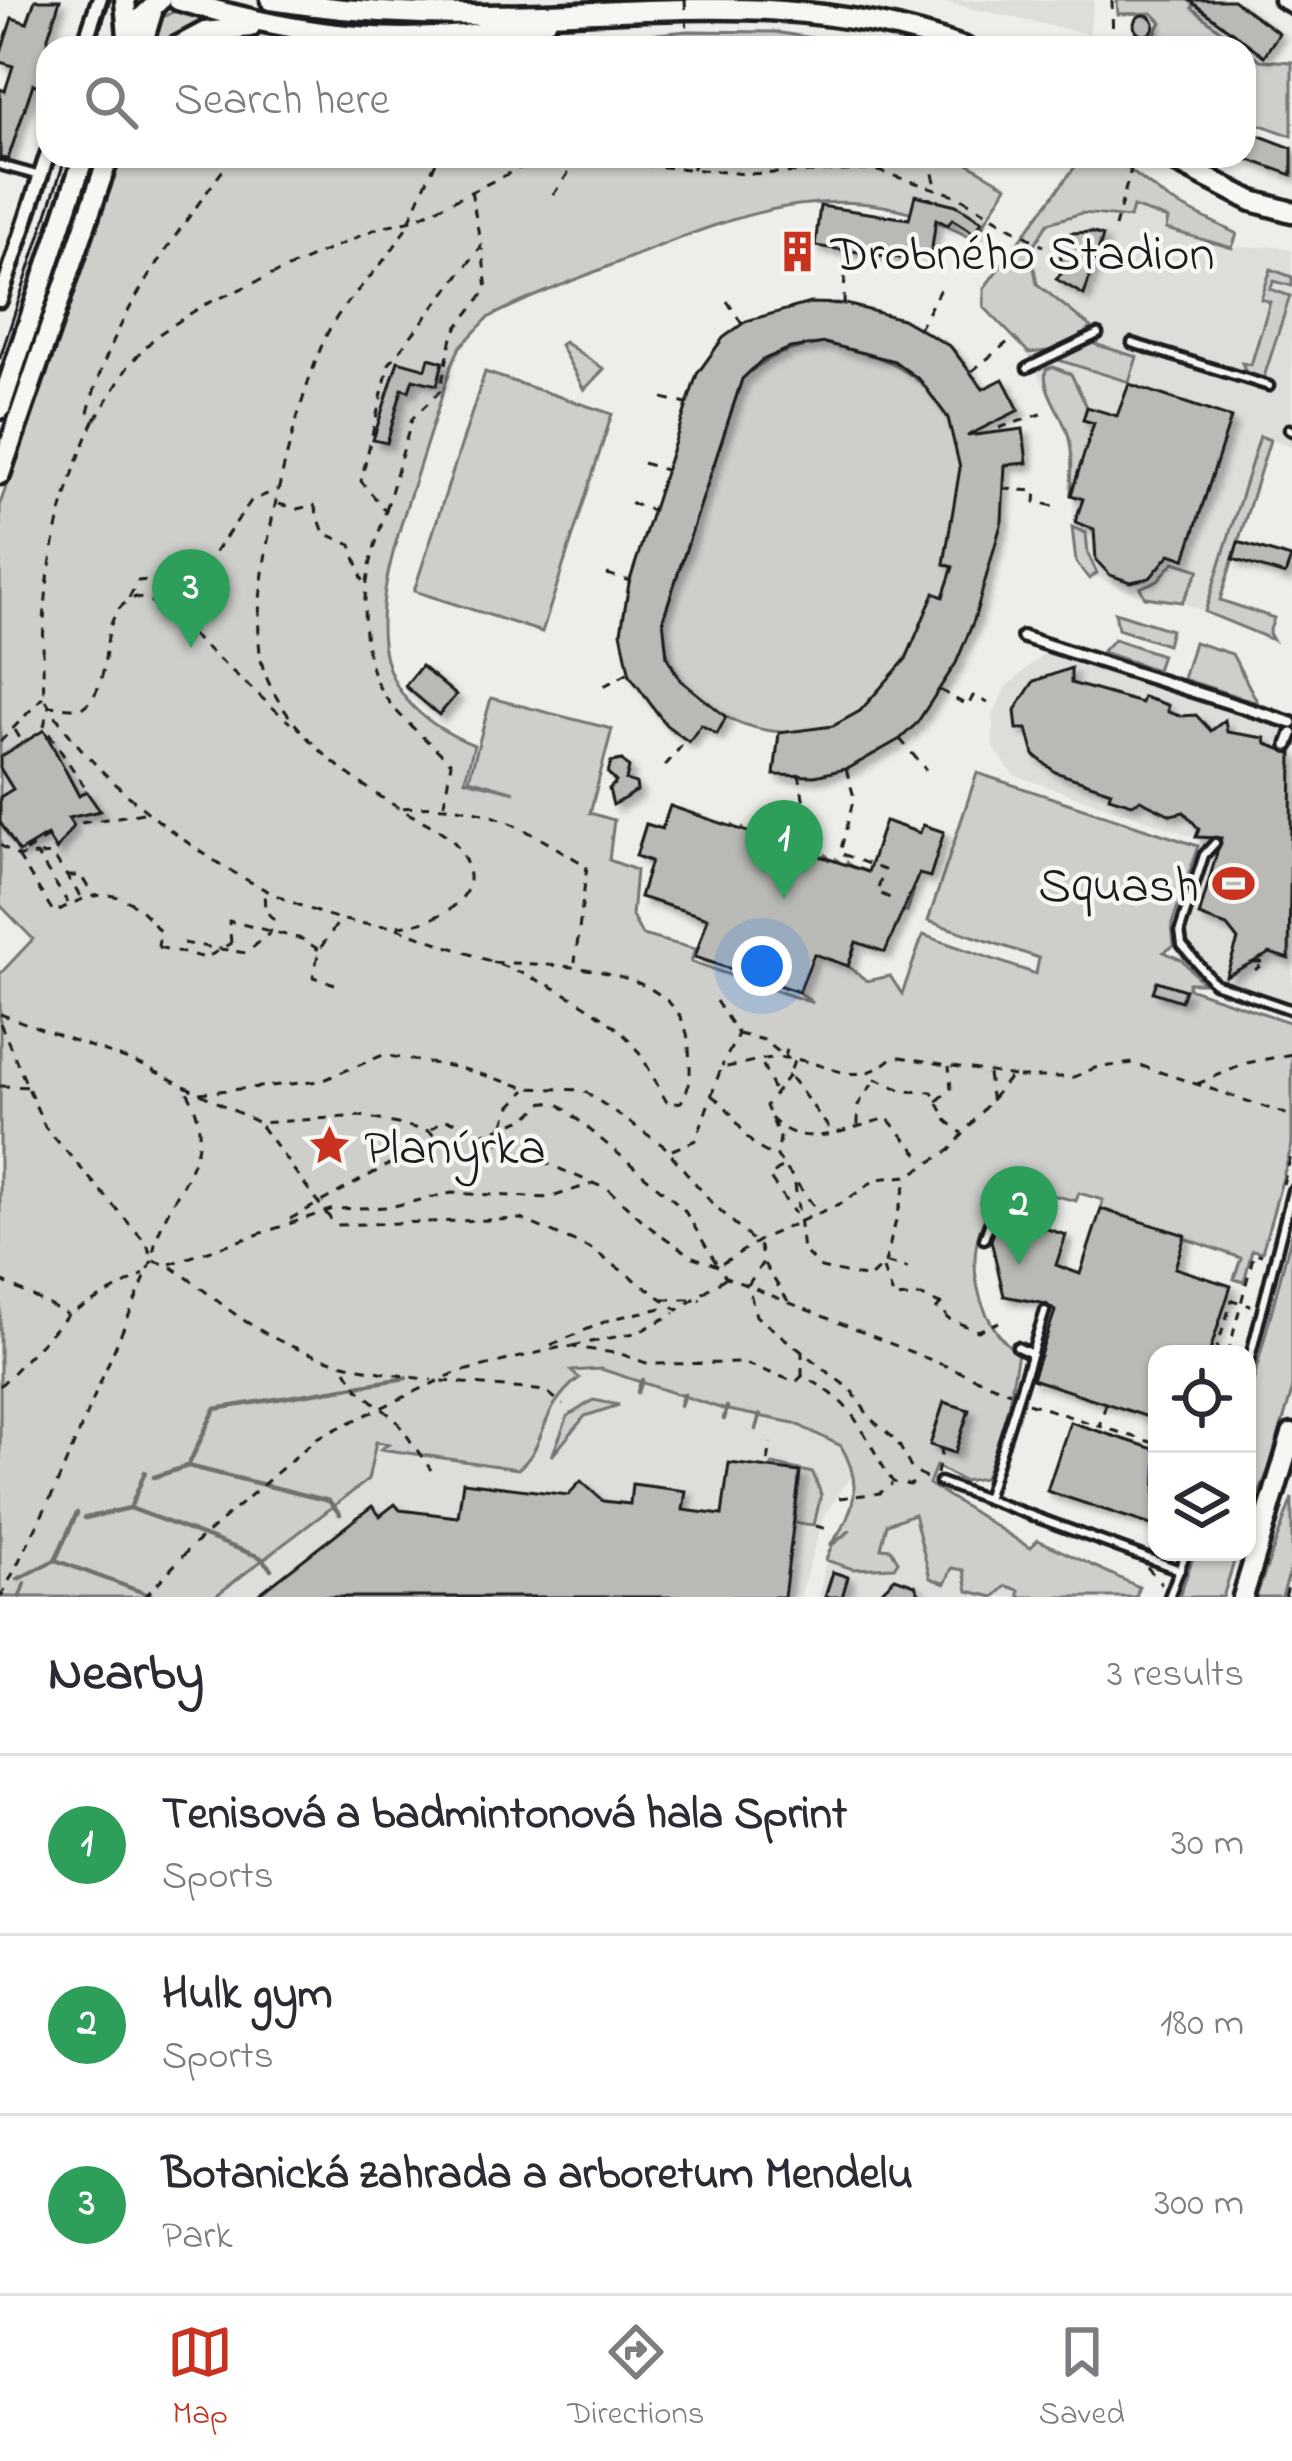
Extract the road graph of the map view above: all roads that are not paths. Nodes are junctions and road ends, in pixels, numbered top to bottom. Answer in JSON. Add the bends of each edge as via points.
{"nodes":[{"id":1,"x":99,"y":0,"type":"edge"},
{"id":2,"x":125,"y":0,"type":"edge"},
{"id":3,"x":178,"y":0,"type":"edge"},
{"id":4,"x":271,"y":0,"type":"edge"},
{"id":5,"x":1281,"y":0,"type":"edge"},
{"id":6,"x":155,"y":2,"type":"edge"},
{"id":7,"x":1292,"y":6,"type":"edge"},
{"id":8,"x":574,"y":13,"type":"junction"},
{"id":9,"x":267,"y":26,"type":"junction"},
{"id":10,"x":87,"y":36,"type":"edge"},
{"id":11,"x":130,"y":36,"type":"edge"},
{"id":12,"x":136,"y":36,"type":"edge"},
{"id":13,"x":198,"y":36,"type":"edge"},
{"id":14,"x":356,"y":36,"type":"edge"},
{"id":15,"x":460,"y":36,"type":"edge"},
{"id":16,"x":922,"y":36,"type":"edge"},
{"id":17,"x":0,"y":165,"type":"edge"},
{"id":18,"x":43,"y":168,"type":"edge"},
{"id":19,"x":80,"y":168,"type":"edge"},
{"id":20,"x":105,"y":168,"type":"edge"},
{"id":21,"x":1187,"y":168,"type":"edge"},
{"id":22,"x":40,"y":176,"type":"junction"},
{"id":23,"x":1292,"y":212,"type":"edge"},
{"id":24,"x":0,"y":300,"type":"edge"},
{"id":25,"x":1098,"y":334,"type":"dead end"},
{"id":26,"x":1132,"y":343,"type":"dead end"},
{"id":27,"x":1028,"y":368,"type":"dead end"},
{"id":28,"x":1269,"y":386,"type":"dead end"},
{"id":29,"x":0,"y":409,"type":"edge"},
{"id":30,"x":0,"y":474,"type":"edge"},
{"id":31,"x":1023,"y":637,"type":"dead end"},
{"id":32,"x":1292,"y":722,"type":"edge"},
{"id":33,"x":1215,"y":843,"type":"dead end"},
{"id":34,"x":1292,"y":1010,"type":"edge"},
{"id":35,"x":1292,"y":1191,"type":"edge"},
{"id":36,"x":996,"y":1206,"type":"dead end"},
{"id":37,"x":984,"y":1239,"type":"dead end"},
{"id":38,"x":1045,"y":1310,"type":"dead end"},
{"id":39,"x":1254,"y":1345,"type":"edge"},
{"id":40,"x":1017,"y":1347,"type":"dead end"},
{"id":41,"x":1032,"y":1354,"type":"junction"},
{"id":42,"x":1292,"y":1434,"type":"edge"},
{"id":43,"x":940,"y":1482,"type":"road end"},
{"id":44,"x":986,"y":1499,"type":"junction"},
{"id":45,"x":1183,"y":1561,"type":"edge"},
{"id":46,"x":1180,"y":1570,"type":"junction"},
{"id":47,"x":1169,"y":1597,"type":"edge"},
{"id":48,"x":1243,"y":1597,"type":"edge"}],
"edges":[{"from":1,"to":10,"type":"street"},
{"from":2,"to":11,"type":"main road"},
{"from":3,"to":9,"type":"main road"},
{"from":4,"to":8,"type":"main road","via":[[376,13]]},
{"from":5,"to":7,"type":"street"},
{"from":6,"to":12,"type":"main road"},
{"from":8,"to":15,"type":"main road"},
{"from":8,"to":16,"type":"main road","via":[[771,5],[841,13]]},
{"from":9,"to":13,"type":"main road"},
{"from":9,"to":14,"type":"main road"},
{"from":17,"to":22,"type":"lane"},
{"from":18,"to":22,"type":"street"},
{"from":19,"to":29,"type":"main road"},
{"from":20,"to":30,"type":"main road"},
{"from":21,"to":23,"type":"main road"},
{"from":22,"to":24,"type":"street"},
{"from":25,"to":27,"type":"lane"},
{"from":26,"to":28,"type":"lane"},
{"from":31,"to":32,"type":"street"},
{"from":33,"to":34,"type":"lane","via":[[1204,855],[1182,945],[1214,983]]},
{"from":35,"to":39,"type":"lane"},
{"from":36,"to":37,"type":"lane"},
{"from":38,"to":41,"type":"lane"},
{"from":40,"to":41,"type":"lane"},
{"from":41,"to":44,"type":"lane"},
{"from":42,"to":48,"type":"main road"},
{"from":43,"to":44,"type":"lane"},
{"from":44,"to":46,"type":"lane"},
{"from":45,"to":46,"type":"lane"},
{"from":46,"to":47,"type":"lane"}]}
